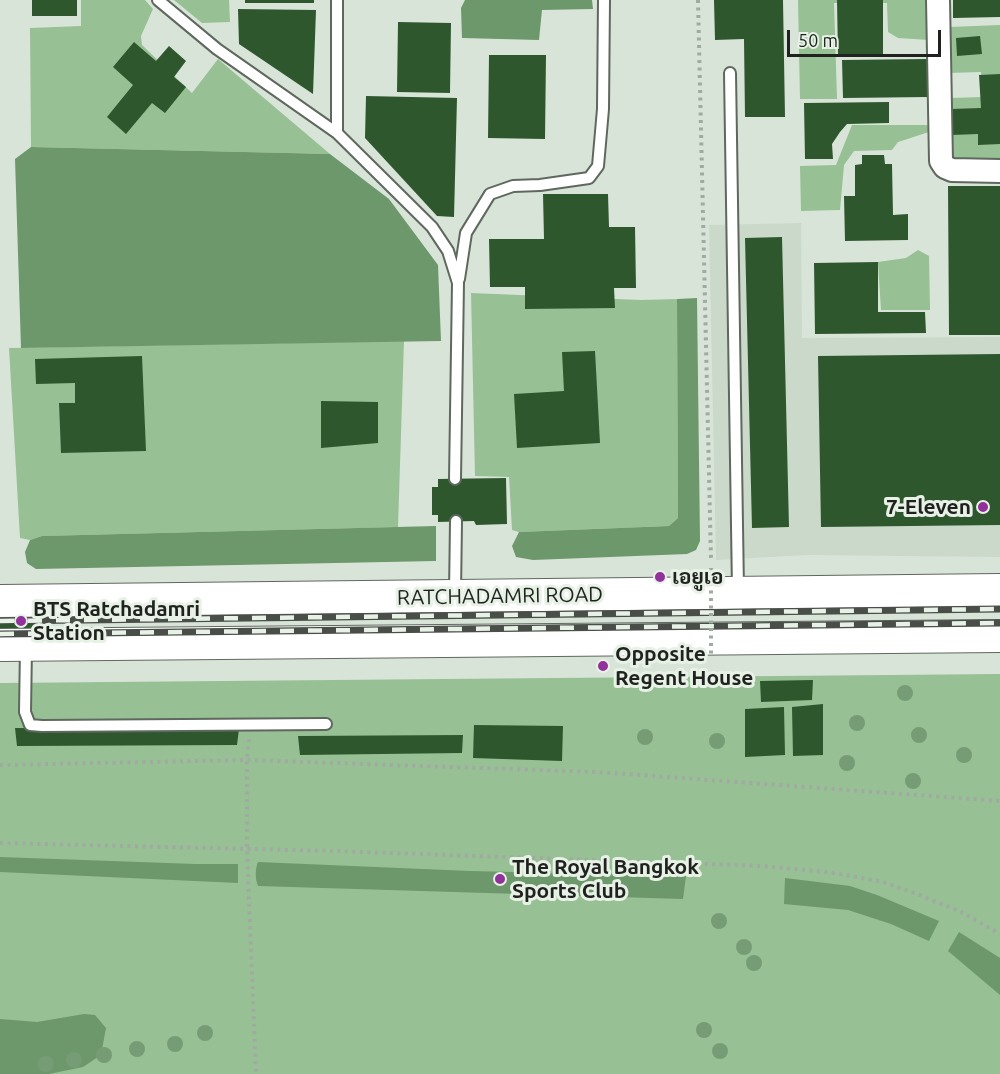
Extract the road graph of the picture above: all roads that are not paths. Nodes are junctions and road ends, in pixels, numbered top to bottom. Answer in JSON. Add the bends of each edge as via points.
{"nodes":[{"id":1,"x":158,"y":0,"type":"edge"},
{"id":2,"x":337,"y":0,"type":"edge"},
{"id":3,"x":604,"y":0,"type":"edge"},
{"id":4,"x":938,"y":9,"type":"edge"},
{"id":5,"x":730,"y":73,"type":"dead end"},
{"id":6,"x":337,"y":134,"type":"junction"},
{"id":7,"x":1000,"y":171,"type":"edge"},
{"id":8,"x":458,"y":283,"type":"junction"},
{"id":9,"x":455,"y":479,"type":"dead end"},
{"id":10,"x":456,"y":521,"type":"dead end"},
{"id":11,"x":1000,"y":590,"type":"edge"},
{"id":12,"x":883,"y":592,"type":"junction"},
{"id":13,"x":738,"y":593,"type":"junction"},
{"id":14,"x":455,"y":596,"type":"junction"},
{"id":15,"x":0,"y":601,"type":"edge"},
{"id":16,"x":1000,"y":636,"type":"edge"},
{"id":17,"x":882,"y":637,"type":"junction"},
{"id":18,"x":454,"y":641,"type":"junction"},
{"id":19,"x":13,"y":645,"type":"edge"},
{"id":20,"x":326,"y":724,"type":"dead end"}],
"edges":[{"from":1,"to":6,"type":"lane","via":[[217,49]]},
{"from":2,"to":6,"type":"lane"},
{"from":3,"to":8,"type":"lane","via":[[598,166],[590,178],[513,186],[490,194],[466,233]]},
{"from":4,"to":7,"type":"street","via":[[941,161],[952,170]]},
{"from":5,"to":13,"type":"lane"},
{"from":6,"to":8,"type":"lane","via":[[432,227],[448,251]]},
{"from":8,"to":9,"type":"lane"},
{"from":10,"to":14,"type":"lane"},
{"from":11,"to":12,"type":"main road","name":"RATCHADAMRI ROAD"},
{"from":12,"to":13,"type":"main road","name":"RATCHADAMRI ROAD"},
{"from":12,"to":17,"type":"main road"},
{"from":13,"to":14,"type":"main road","name":"RATCHADAMRI ROAD"},
{"from":14,"to":15,"type":"main road","name":"RATCHADAMRI ROAD"},
{"from":14,"to":18,"type":"main road"},
{"from":16,"to":17,"type":"main road","name":"RATCHADAMRI ROAD"},
{"from":17,"to":18,"type":"main road","name":"RATCHADAMRI ROAD"},
{"from":18,"to":19,"type":"main road","name":"RATCHADAMRI ROAD"},
{"from":19,"to":20,"type":"lane","via":[[30,724]]}]}
